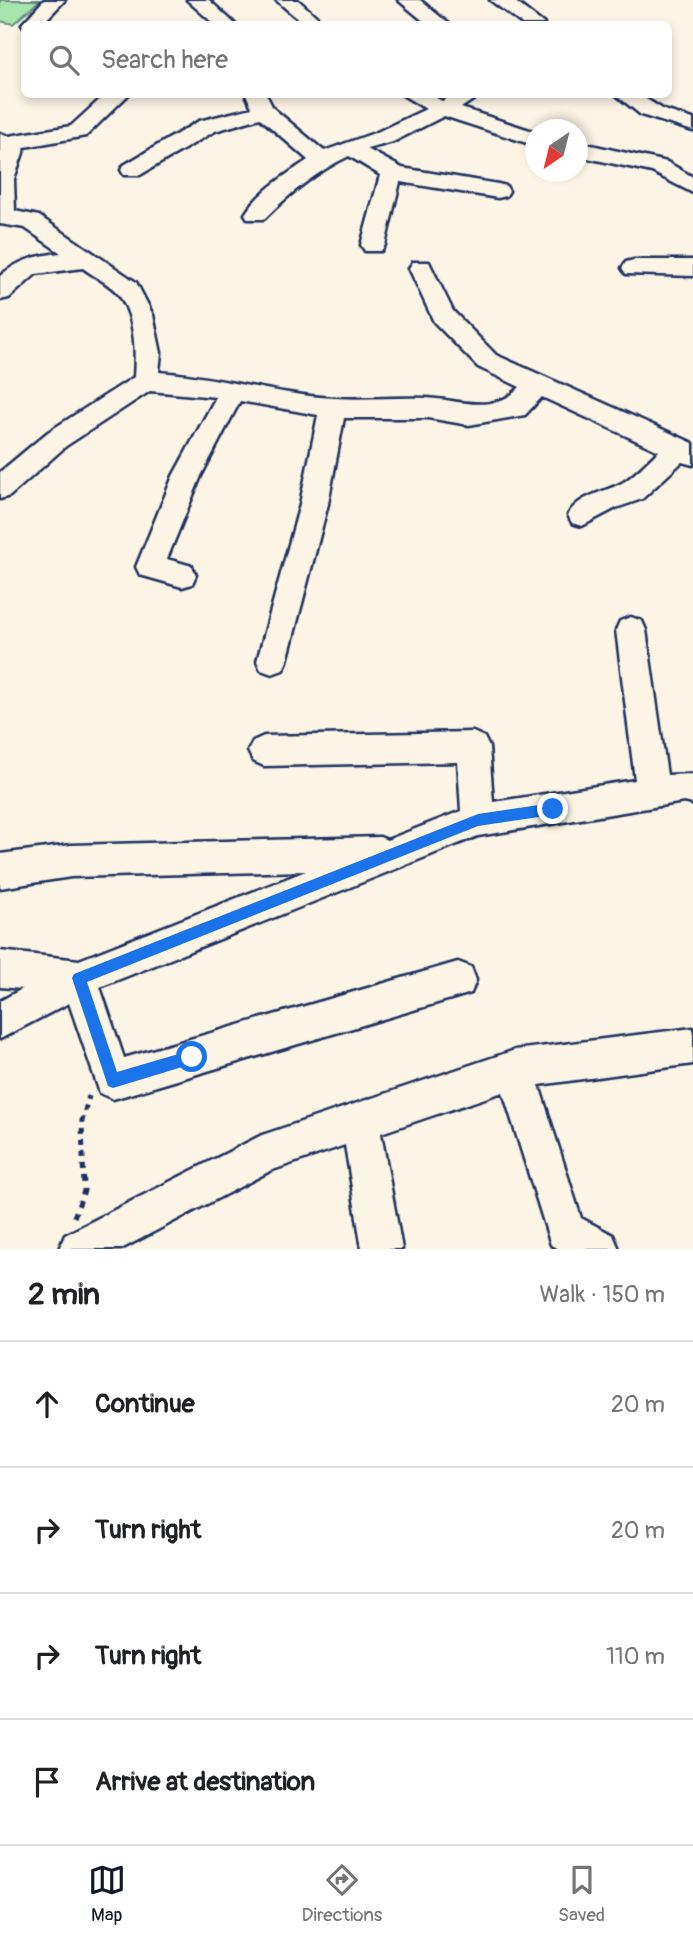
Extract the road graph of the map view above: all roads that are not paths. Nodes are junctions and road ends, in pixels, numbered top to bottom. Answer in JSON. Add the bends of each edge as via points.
{"nodes":[{"id":1,"x":55,"y":0,"type":"edge"},
{"id":2,"x":197,"y":0,"type":"edge"},
{"id":3,"x":316,"y":0,"type":"edge"},
{"id":4,"x":408,"y":0,"type":"edge"},
{"id":5,"x":500,"y":0,"type":"edge"},
{"id":6,"x":290,"y":4,"type":"edge"},
{"id":7,"x":35,"y":21,"type":"edge"},
{"id":8,"x":222,"y":21,"type":"edge"},
{"id":9,"x":311,"y":21,"type":"edge"},
{"id":10,"x":435,"y":21,"type":"edge"},
{"id":11,"x":530,"y":21,"type":"edge"},
{"id":12,"x":115,"y":98,"type":"edge"},
{"id":13,"x":420,"y":98,"type":"edge"},
{"id":14,"x":463,"y":98,"type":"edge"},
{"id":15,"x":630,"y":98,"type":"edge"},
{"id":16,"x":260,"y":103,"type":"edge"},
{"id":17,"x":441,"y":108,"type":"junction"},
{"id":18,"x":693,"y":125,"type":"edge"},
{"id":19,"x":525,"y":135,"type":"edge"},
{"id":20,"x":4,"y":141,"type":"edge"},
{"id":21,"x":352,"y":146,"type":"junction"},
{"id":22,"x":588,"y":151,"type":"edge"},
{"id":23,"x":322,"y":160,"type":"junction"},
{"id":24,"x":132,"y":170,"type":"dead end"},
{"id":25,"x":391,"y":174,"type":"junction"},
{"id":26,"x":693,"y":186,"type":"edge"},
{"id":27,"x":498,"y":191,"type":"dead end"},
{"id":28,"x":256,"y":214,"type":"dead end"},
{"id":29,"x":2,"y":217,"type":"edge"},
{"id":30,"x":373,"y":245,"type":"dead end"},
{"id":31,"x":85,"y":260,"type":"junction"},
{"id":32,"x":421,"y":268,"type":"dead end"},
{"id":33,"x":634,"y":268,"type":"dead end"},
{"id":34,"x":693,"y":268,"type":"edge"},
{"id":35,"x":0,"y":292,"type":"edge"},
{"id":36,"x":146,"y":381,"type":"junction"},
{"id":37,"x":539,"y":384,"type":"junction"},
{"id":38,"x":231,"y":393,"type":"junction"},
{"id":39,"x":332,"y":408,"type":"junction"},
{"id":40,"x":686,"y":453,"type":"edge"},
{"id":41,"x":0,"y":488,"type":"edge"},
{"id":42,"x":582,"y":515,"type":"dead end"},
{"id":43,"x":182,"y":575,"type":"dead end"},
{"id":44,"x":631,"y":630,"type":"dead end"},
{"id":45,"x":272,"y":662,"type":"dead end"},
{"id":46,"x":264,"y":751,"type":"dead end"},
{"id":47,"x":693,"y":789,"type":"edge"},
{"id":48,"x":653,"y":793,"type":"junction"},
{"id":49,"x":478,"y":820,"type":"junction"},
{"id":50,"x":402,"y":852,"type":"junction"},
{"id":51,"x":0,"y":871,"type":"edge"},
{"id":52,"x":0,"y":968,"type":"edge"},
{"id":53,"x":79,"y":978,"type":"junction"},
{"id":54,"x":458,"y":981,"type":"dead end"},
{"id":55,"x":0,"y":1021,"type":"edge"},
{"id":56,"x":693,"y":1046,"type":"edge"},
{"id":57,"x":515,"y":1069,"type":"junction"},
{"id":58,"x":360,"y":1122,"type":"junction"},
{"id":59,"x":75,"y":1237,"type":"edge"},
{"id":60,"x":382,"y":1249,"type":"edge"},
{"id":61,"x":599,"y":1249,"type":"edge"}],
"edges":[{"from":1,"to":7,"type":"street"},
{"from":2,"to":8,"type":"street"},
{"from":3,"to":6,"type":"street"},
{"from":4,"to":10,"type":"street"},
{"from":5,"to":11,"type":"street"},
{"from":6,"to":9,"type":"street"},
{"from":12,"to":20,"type":"street","via":[[78,131]]},
{"from":13,"to":17,"type":"street"},
{"from":14,"to":17,"type":"street"},
{"from":15,"to":18,"type":"street","via":[[661,117]]},
{"from":16,"to":23,"type":"street"},
{"from":16,"to":24,"type":"street","via":[[207,126]]},
{"from":17,"to":19,"type":"street"},
{"from":17,"to":21,"type":"street","via":[[385,137]]},
{"from":20,"to":29,"type":"street","via":[[14,148],[3,179]]},
{"from":21,"to":23,"type":"street"},
{"from":21,"to":25,"type":"street","via":[[364,160]]},
{"from":22,"to":26,"type":"street","via":[[659,167]]},
{"from":23,"to":28,"type":"street"},
{"from":25,"to":27,"type":"street"},
{"from":25,"to":30,"type":"street"},
{"from":29,"to":31,"type":"street","via":[[31,221]]},
{"from":31,"to":35,"type":"street","via":[[38,262],[13,274]]},
{"from":31,"to":36,"type":"street","via":[[128,288],[148,353]]},
{"from":32,"to":37,"type":"street","via":[[443,316],[465,341],[487,361]]},
{"from":33,"to":34,"type":"street"},
{"from":36,"to":38,"type":"street","via":[[196,384]]},
{"from":36,"to":41,"type":"street","via":[[57,439]]},
{"from":37,"to":39,"type":"street","via":[[516,408],[469,415],[428,408]]},
{"from":37,"to":40,"type":"street"},
{"from":38,"to":39,"type":"street"},
{"from":38,"to":43,"type":"street","via":[[187,476],[150,567]]},
{"from":39,"to":45,"type":"street","via":[[316,509],[297,561]]},
{"from":40,"to":42,"type":"street","via":[[632,491]]},
{"from":44,"to":48,"type":"street"},
{"from":46,"to":49,"type":"street","via":[[473,747]]},
{"from":47,"to":48,"type":"street"},
{"from":48,"to":49,"type":"street"},
{"from":49,"to":50,"type":"street"},
{"from":50,"to":51,"type":"street","via":[[71,861]]},
{"from":50,"to":53,"type":"street"},
{"from":52,"to":53,"type":"street"},
{"from":53,"to":54,"type":"street","via":[[113,1080]]},
{"from":53,"to":55,"type":"street"},
{"from":56,"to":57,"type":"street"},
{"from":57,"to":58,"type":"street"},
{"from":57,"to":61,"type":"street","via":[[565,1231]]},
{"from":58,"to":59,"type":"street","via":[[262,1154]]},
{"from":58,"to":60,"type":"street"}]}
